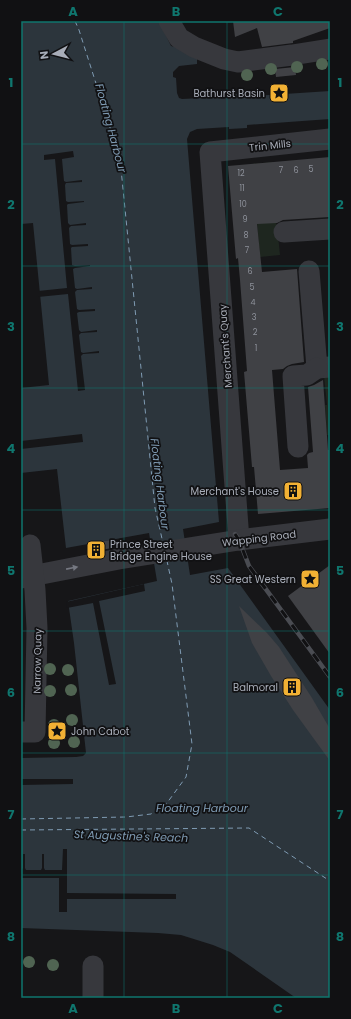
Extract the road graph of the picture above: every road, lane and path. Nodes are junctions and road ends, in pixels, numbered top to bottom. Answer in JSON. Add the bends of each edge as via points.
{"nodes":[{"id":1,"x":169,"y":21,"type":"edge"},
{"id":2,"x":330,"y":49,"type":"edge"},
{"id":3,"x":330,"y":139,"type":"edge"},
{"id":4,"x":210,"y":152,"type":"joint"},
{"id":5,"x":330,"y":229,"type":"edge"},
{"id":6,"x":284,"y":232,"type":"dead end"},
{"id":7,"x":309,"y":271,"type":"dead end"},
{"id":8,"x":323,"y":367,"type":"edge"},
{"id":9,"x":298,"y":447,"type":"dead end"},
{"id":10,"x":330,"y":529,"type":"edge"},
{"id":11,"x":239,"y":540,"type":"junction"},
{"id":12,"x":30,"y":545,"type":"dead end"},
{"id":13,"x":27,"y":577,"type":"edge"},
{"id":14,"x":29,"y":617,"type":"edge"},
{"id":15,"x":21,"y":732,"type":"edge"},
{"id":16,"x":93,"y":966,"type":"dead end"},
{"id":17,"x":93,"y":998,"type":"edge"}],
"edges":[{"from":1,"to":2,"type":"street","via":[[179,38],[194,47],[238,62]]},
{"from":3,"to":4,"type":"street","name":"Trin Mills"},
{"from":4,"to":11,"type":"street","name":"Merchant's Quay"},
{"from":5,"to":6,"type":"street"},
{"from":7,"to":8,"type":"street"},
{"from":8,"to":9,"type":"street","via":[[307,374],[293,376]]},
{"from":10,"to":11,"type":"street","name":"Wapping Road"},
{"from":13,"to":11,"type":"street","name":"Wapping Road","one_way":true},
{"from":12,"to":13,"type":"street","name":"Narrow Quay"},
{"from":13,"to":14,"type":"street","name":"Narrow Quay","via":[[35,590]]},
{"from":14,"to":15,"type":"street","name":"Narrow Quay","via":[[35,732]]},
{"from":16,"to":17,"type":"street"}]}
